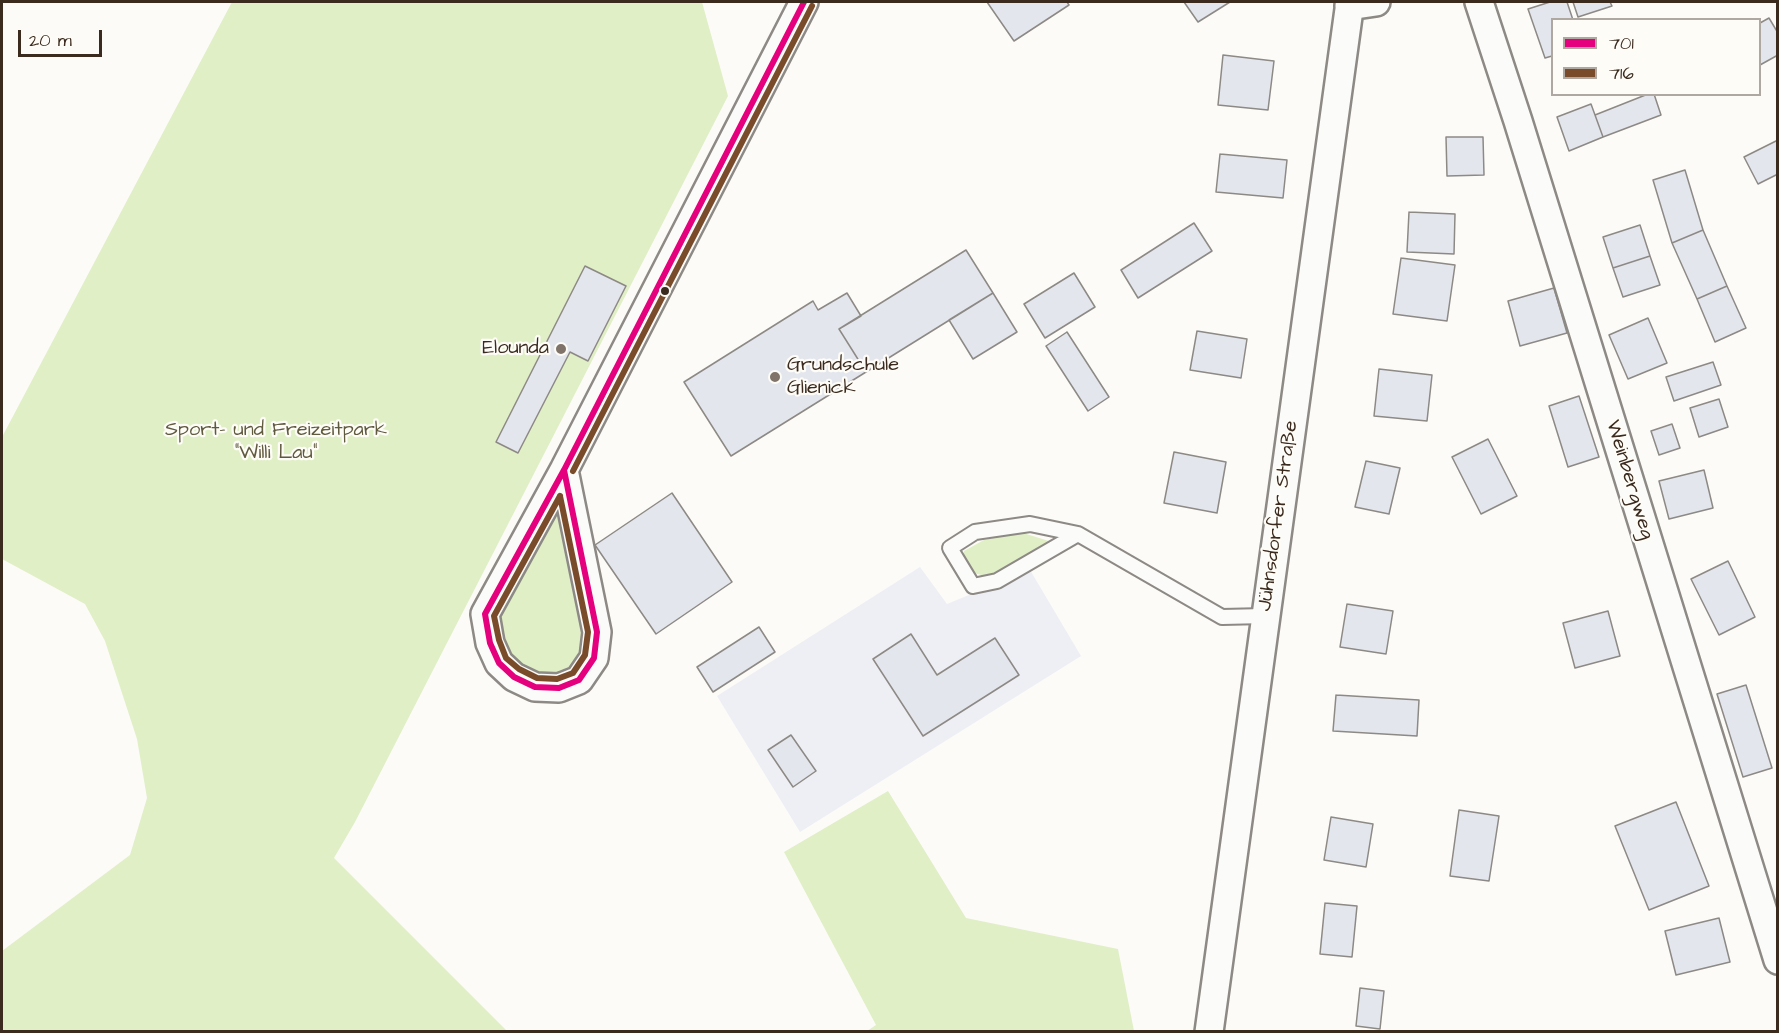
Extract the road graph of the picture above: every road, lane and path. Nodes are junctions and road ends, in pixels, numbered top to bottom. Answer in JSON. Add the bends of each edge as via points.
{"nodes":[{"id":1,"x":804,"y":2,"type":"edge"},
{"id":2,"x":1376,"y":2,"type":"edge"},
{"id":3,"x":1479,"y":2,"type":"edge"},
{"id":4,"x":1349,"y":4,"type":"edge"},
{"id":5,"x":564,"y":470,"type":"junction"},
{"id":6,"x":1078,"y":534,"type":"junction"},
{"id":7,"x":1265,"y":616,"type":"junction"},
{"id":8,"x":1778,"y":960,"type":"edge"},
{"id":9,"x":1209,"y":1032,"type":"edge"}],
"edges":[{"from":1,"to":5,"type":"street"},
{"from":2,"to":4,"type":"street"},
{"from":3,"to":8,"type":"street","name":"Weinbergweg"},
{"from":4,"to":7,"type":"street","name":"Jühnsdorfer Straße"},
{"from":5,"to":5,"type":"street","via":[[597,632],[594,658],[579,680],[559,688],[535,687],[514,678],[499,663],[490,643],[485,614]]},
{"from":6,"to":6,"type":"lane","via":[[1030,524],[975,532],[950,548],[973,586],[997,581]]},
{"from":6,"to":7,"type":"lane","via":[[1222,617]]},
{"from":7,"to":9,"type":"street","name":"Jühnsdorfer Straße"}]}
